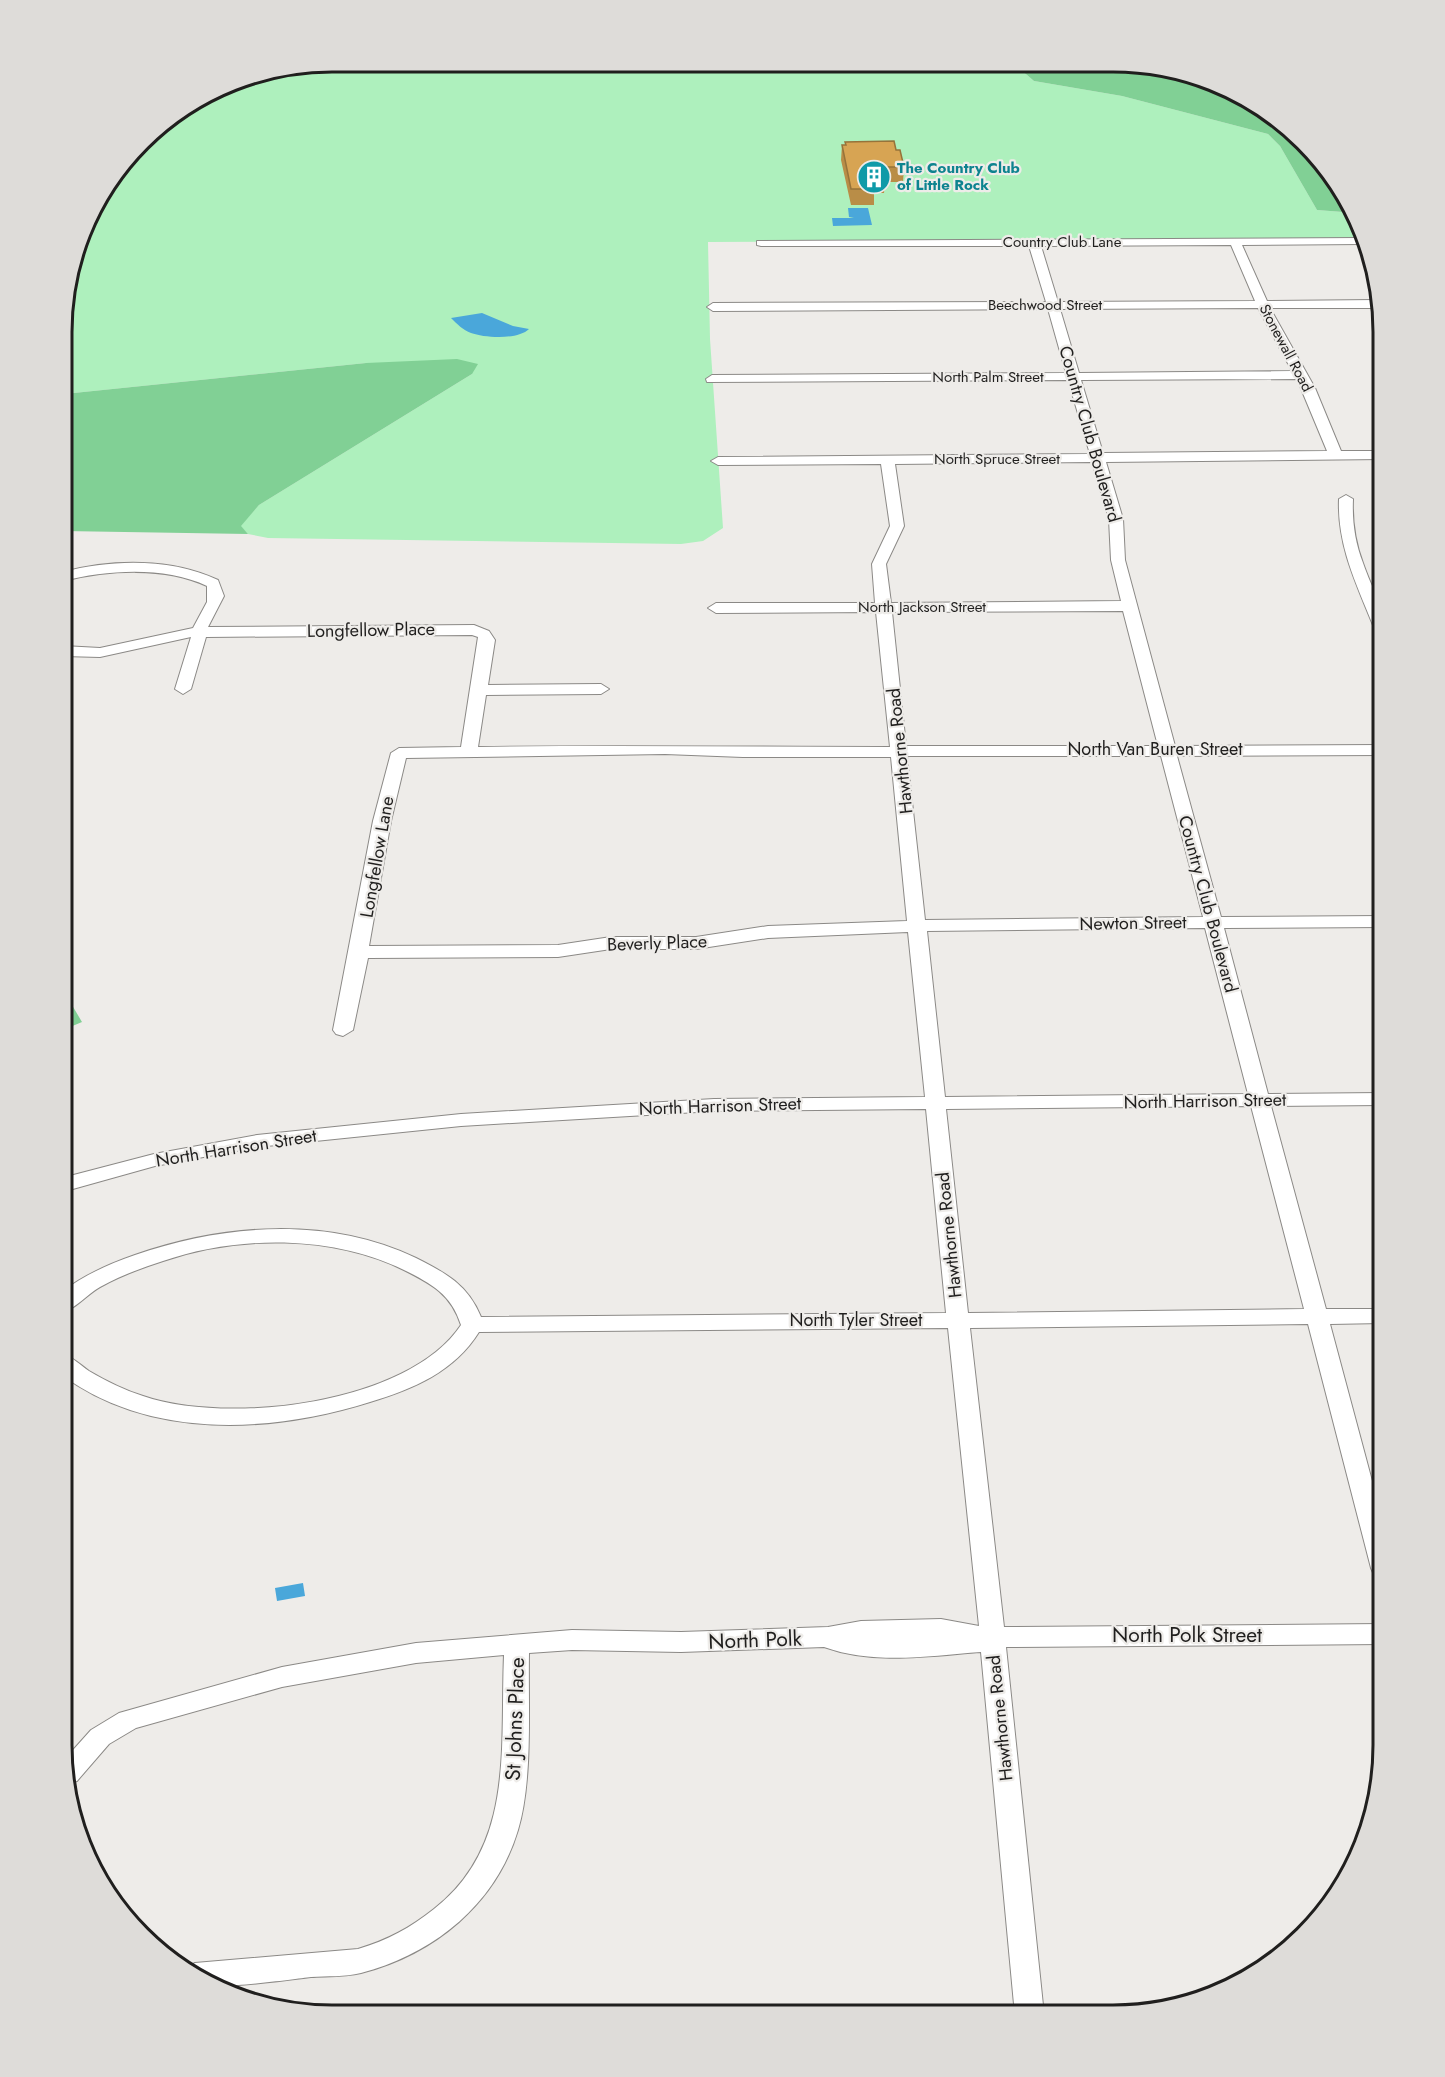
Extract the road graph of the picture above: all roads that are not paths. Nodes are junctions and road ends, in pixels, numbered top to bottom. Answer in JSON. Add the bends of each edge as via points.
{"nodes":[{"id":1,"x":1235,"y":241,"type":"junction"},
{"id":2,"x":1356,"y":241,"type":"edge"},
{"id":3,"x":1034,"y":242,"type":"junction"},
{"id":4,"x":761,"y":243,"type":"dead end"},
{"id":5,"x":1262,"y":304,"type":"junction"},
{"id":6,"x":1371,"y":304,"type":"edge"},
{"id":7,"x":1053,"y":305,"type":"junction"},
{"id":8,"x":713,"y":307,"type":"dead end"},
{"id":9,"x":1300,"y":375,"type":"junction"},
{"id":10,"x":1074,"y":376,"type":"junction"},
{"id":11,"x":712,"y":379,"type":"dead end"},
{"id":12,"x":1373,"y":455,"type":"edge"},
{"id":13,"x":1336,"y":456,"type":"junction"},
{"id":14,"x":1098,"y":458,"type":"junction"},
{"id":15,"x":888,"y":459,"type":"junction"},
{"id":16,"x":718,"y":461,"type":"dead end"},
{"id":17,"x":1346,"y":499,"type":"dead end"},
{"id":18,"x":72,"y":574,"type":"edge"},
{"id":19,"x":1373,"y":595,"type":"edge"},
{"id":20,"x":1129,"y":606,"type":"junction"},
{"id":21,"x":716,"y":608,"type":"dead end"},
{"id":22,"x":883,"y":608,"type":"junction"},
{"id":23,"x":198,"y":632,"type":"junction"},
{"id":24,"x":72,"y":652,"type":"edge"},
{"id":25,"x":183,"y":689,"type":"dead end"},
{"id":26,"x":601,"y":689,"type":"dead end"},
{"id":27,"x":479,"y":692,"type":"junction"},
{"id":28,"x":1167,"y":748,"type":"junction"},
{"id":29,"x":470,"y":750,"type":"junction"},
{"id":30,"x":1373,"y":750,"type":"edge"},
{"id":31,"x":899,"y":751,"type":"junction"},
{"id":32,"x":1373,"y":921,"type":"edge"},
{"id":33,"x":1213,"y":922,"type":"junction"},
{"id":34,"x":918,"y":926,"type":"junction"},
{"id":35,"x":360,"y":952,"type":"junction"},
{"id":36,"x":343,"y":1030,"type":"dead end"},
{"id":37,"x":1261,"y":1100,"type":"junction"},
{"id":38,"x":1373,"y":1100,"type":"edge"},
{"id":39,"x":936,"y":1102,"type":"junction"},
{"id":40,"x":72,"y":1182,"type":"edge"},
{"id":41,"x":72,"y":1296,"type":"edge"},
{"id":42,"x":1317,"y":1315,"type":"junction"},
{"id":43,"x":1373,"y":1316,"type":"edge"},
{"id":44,"x":958,"y":1319,"type":"junction"},
{"id":45,"x":472,"y":1325,"type":"junction"},
{"id":46,"x":72,"y":1370,"type":"edge"},
{"id":47,"x":1373,"y":1530,"type":"edge"},
{"id":48,"x":1373,"y":1634,"type":"edge"},
{"id":49,"x":828,"y":1637,"type":"joint"},
{"id":50,"x":992,"y":1638,"type":"junction"},
{"id":51,"x":517,"y":1644,"type":"junction"},
{"id":52,"x":73,"y":1767,"type":"edge"},
{"id":53,"x":209,"y":1974,"type":"edge"},
{"id":54,"x":1029,"y":2005,"type":"edge"}],
"edges":[{"from":1,"to":2,"type":"street","name":"Country Club Lane"},
{"from":1,"to":3,"type":"street","name":"Country Club Lane"},
{"from":1,"to":5,"type":"street","name":"Stonewall Road"},
{"from":3,"to":4,"type":"street","name":"Country Club Lane"},
{"from":3,"to":7,"type":"street","name":"Country Club Boulevard"},
{"from":5,"to":6,"type":"street","name":"Beechwood Street"},
{"from":5,"to":7,"type":"street","name":"Beechwood Street"},
{"from":5,"to":9,"type":"street","name":"Stonewall Road"},
{"from":7,"to":8,"type":"street","name":"Beechwood Street"},
{"from":7,"to":10,"type":"street","name":"Country Club Boulevard"},
{"from":9,"to":10,"type":"street","name":"North Palm Street"},
{"from":9,"to":13,"type":"street","name":"Stonewall Road"},
{"from":10,"to":11,"type":"street","name":"North Palm Street"},
{"from":10,"to":14,"type":"street","name":"Country Club Boulevard"},
{"from":12,"to":13,"type":"street","name":"North Spruce Street"},
{"from":13,"to":14,"type":"street","name":"North Spruce Street"},
{"from":14,"to":15,"type":"street","name":"North Spruce Street"},
{"from":14,"to":20,"type":"street","name":"Country Club Boulevard","via":[[1116,519],[1118,560]]},
{"from":15,"to":16,"type":"street","name":"North Spruce Street"},
{"from":15,"to":22,"type":"street","name":"Hawthorne Road","via":[[897,525],[880,559]]},
{"from":17,"to":19,"type":"street","via":[[1351,554]]},
{"from":18,"to":23,"type":"street","via":[[118,567],[206,579],[216,591],[212,609]]},
{"from":20,"to":22,"type":"street","name":"North Jackson Street"},
{"from":20,"to":28,"type":"street","name":"Country Club Boulevard"},
{"from":21,"to":22,"type":"street","name":"North Jackson Street"},
{"from":22,"to":31,"type":"street","name":"Hawthorne Road"},
{"from":23,"to":24,"type":"street","via":[[114,652]]},
{"from":23,"to":25,"type":"street"},
{"from":23,"to":27,"type":"street","name":"Longfellow Place","via":[[474,630],[487,640]]},
{"from":26,"to":27,"type":"street"},
{"from":27,"to":29,"type":"street","name":"Longfellow Place"},
{"from":28,"to":30,"type":"street","name":"North Van Buren Street"},
{"from":28,"to":31,"type":"street","name":"North Van Buren Street"},
{"from":28,"to":33,"type":"street","name":"Country Club Boulevard"},
{"from":29,"to":31,"type":"street"},
{"from":29,"to":35,"type":"street","name":"Longfellow Lane","via":[[399,753]]},
{"from":31,"to":34,"type":"street","name":"Hawthorne Road"},
{"from":32,"to":33,"type":"street","name":"Newton Street"},
{"from":33,"to":34,"type":"street","name":"Newton Street"},
{"from":33,"to":37,"type":"street","name":"Country Club Boulevard"},
{"from":34,"to":35,"type":"street","name":"Beverly Place","via":[[768,932],[696,943],[611,943],[558,951]]},
{"from":34,"to":39,"type":"street","name":"Hawthorne Road"},
{"from":35,"to":36,"type":"street","name":"Longfellow Lane"},
{"from":37,"to":38,"type":"street","name":"North Harrison Street"},
{"from":37,"to":39,"type":"street","name":"North Harrison Street"},
{"from":37,"to":42,"type":"street","name":"Country Club Boulevard"},
{"from":39,"to":40,"type":"street","name":"North Harrison Street","via":[[714,1105],[401,1125],[257,1141],[154,1160]]},
{"from":39,"to":44,"type":"street","name":"Hawthorne Road"},
{"from":41,"to":45,"type":"street","via":[[113,1272],[156,1255],[215,1242],[300,1238],[363,1247],[421,1269],[452,1287]]},
{"from":42,"to":43,"type":"street","name":"North Tyler Street"},
{"from":42,"to":44,"type":"street","name":"North Tyler Street"},
{"from":42,"to":47,"type":"street","name":"Country Club Boulevard"},
{"from":44,"to":45,"type":"street","name":"North Tyler Street"},
{"from":44,"to":50,"type":"street","name":"Hawthorne Road"},
{"from":45,"to":46,"type":"street","via":[[446,1357],[418,1375],[356,1399],[283,1415],[207,1416],[148,1406],[118,1396]]},
{"from":48,"to":50,"type":"street","name":"North Polk Street"},
{"from":49,"to":50,"type":"street","name":"North Polk Street","via":[[840,1644],[881,1646],[981,1642]]},
{"from":49,"to":51,"type":"street","name":"North Polk"},
{"from":50,"to":54,"type":"street","name":"Hawthorne Road"},
{"from":51,"to":52,"type":"street","name":"St Johns Place","via":[[386,1658],[282,1677],[168,1708],[113,1727]]},
{"from":51,"to":53,"type":"street","name":"St Johns Place","via":[[513,1791],[493,1861],[477,1886],[418,1938],[389,1952],[358,1961]]}]}
